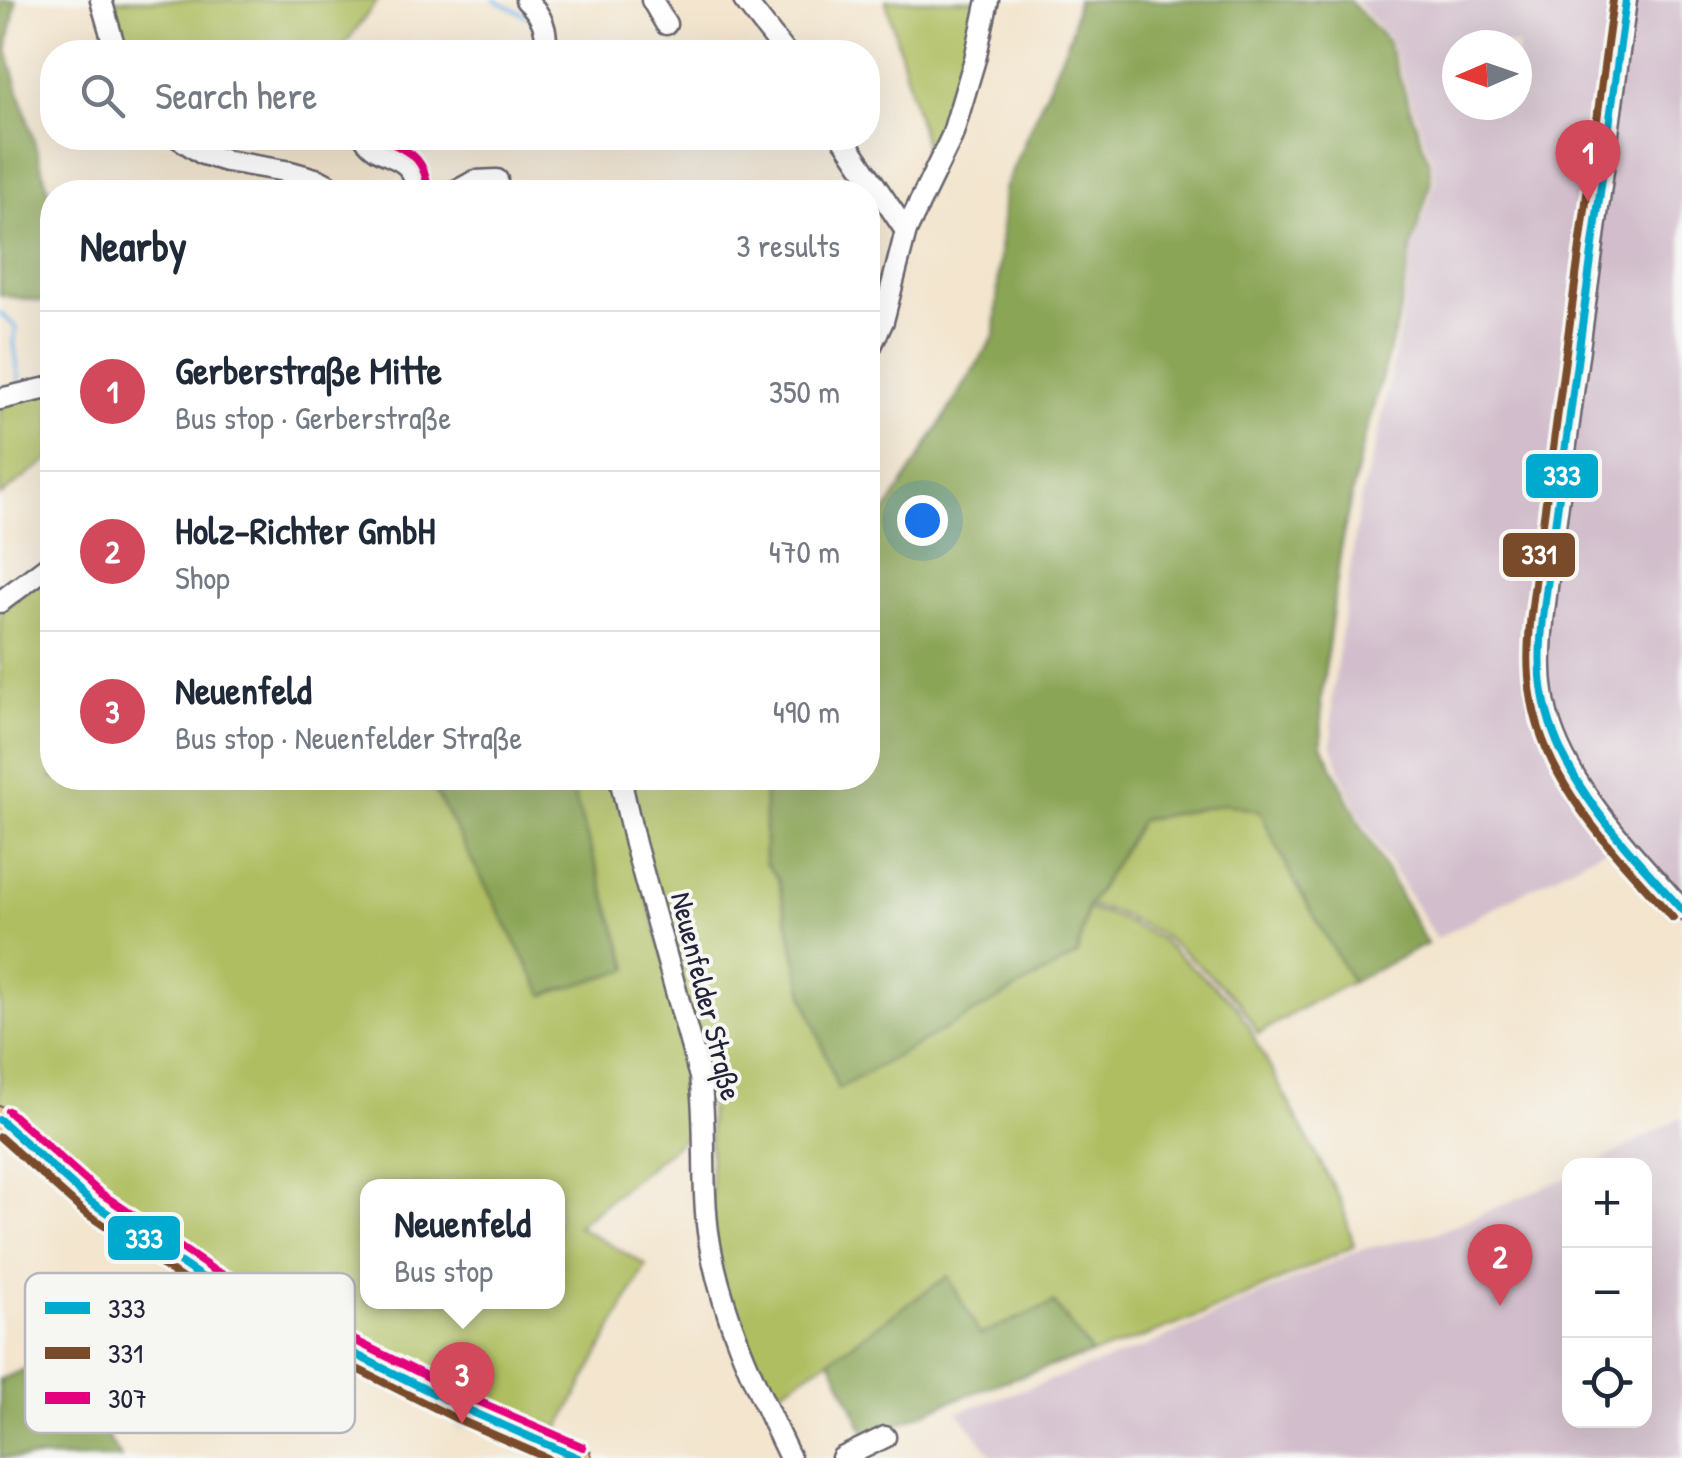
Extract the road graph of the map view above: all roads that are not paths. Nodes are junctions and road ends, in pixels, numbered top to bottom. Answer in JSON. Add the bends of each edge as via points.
{"nodes":[{"id":1,"x":101,"y":0,"type":"edge"},
{"id":2,"x":526,"y":0,"type":"edge"},
{"id":3,"x":652,"y":0,"type":"edge"},
{"id":4,"x":744,"y":0,"type":"edge"},
{"id":5,"x":988,"y":0,"type":"edge"},
{"id":6,"x":1626,"y":0,"type":"edge"},
{"id":7,"x":666,"y":24,"type":"dead end"},
{"id":8,"x":113,"y":40,"type":"edge"},
{"id":9,"x":547,"y":40,"type":"edge"},
{"id":10,"x":776,"y":40,"type":"edge"},
{"id":11,"x":196,"y":150,"type":"edge"},
{"id":12,"x":379,"y":150,"type":"edge"},
{"id":13,"x":851,"y":150,"type":"edge"},
{"id":14,"x":319,"y":180,"type":"edge"},
{"id":15,"x":414,"y":180,"type":"edge"},
{"id":16,"x":871,"y":180,"type":"edge"},
{"id":17,"x":880,"y":193,"type":"edge"},
{"id":18,"x":906,"y":231,"type":"junction"},
{"id":19,"x":880,"y":325,"type":"edge"},
{"id":20,"x":40,"y":390,"type":"edge"},
{"id":21,"x":0,"y":399,"type":"edge"},
{"id":22,"x":40,"y":572,"type":"edge"},
{"id":23,"x":0,"y":602,"type":"edge"},
{"id":24,"x":623,"y":790,"type":"edge"},
{"id":25,"x":1682,"y":910,"type":"edge"},
{"id":26,"x":0,"y":1120,"type":"edge"},
{"id":27,"x":196,"y":1273,"type":"edge"},
{"id":28,"x":355,"y":1354,"type":"edge"},
{"id":29,"x":885,"y":1437,"type":"dead end"},
{"id":30,"x":578,"y":1458,"type":"edge"},
{"id":31,"x":790,"y":1458,"type":"edge"},
{"id":32,"x":842,"y":1458,"type":"edge"}],
"edges":[{"from":1,"to":8,"type":"street"},
{"from":2,"to":9,"type":"street","via":[[541,18]]},
{"from":3,"to":7,"type":"street"},
{"from":4,"to":10,"type":"street"},
{"from":5,"to":18,"type":"street","via":[[952,136]]},
{"from":6,"to":25,"type":"street","via":[[1550,563],[1543,696],[1554,737],[1589,802]]},
{"from":11,"to":14,"type":"street"},
{"from":12,"to":15,"type":"street","via":[[402,160]]},
{"from":13,"to":16,"type":"street"},
{"from":17,"to":18,"type":"street"},
{"from":18,"to":19,"type":"street"},
{"from":20,"to":21,"type":"street"},
{"from":22,"to":23,"type":"street"},
{"from":24,"to":31,"type":"street","name":"Neuenfelder Straße","via":[[700,1077],[708,1232],[718,1282]]},
{"from":26,"to":27,"type":"main road","via":[[91,1202]]},
{"from":28,"to":30,"type":"main road"},
{"from":29,"to":32,"type":"street"}]}
